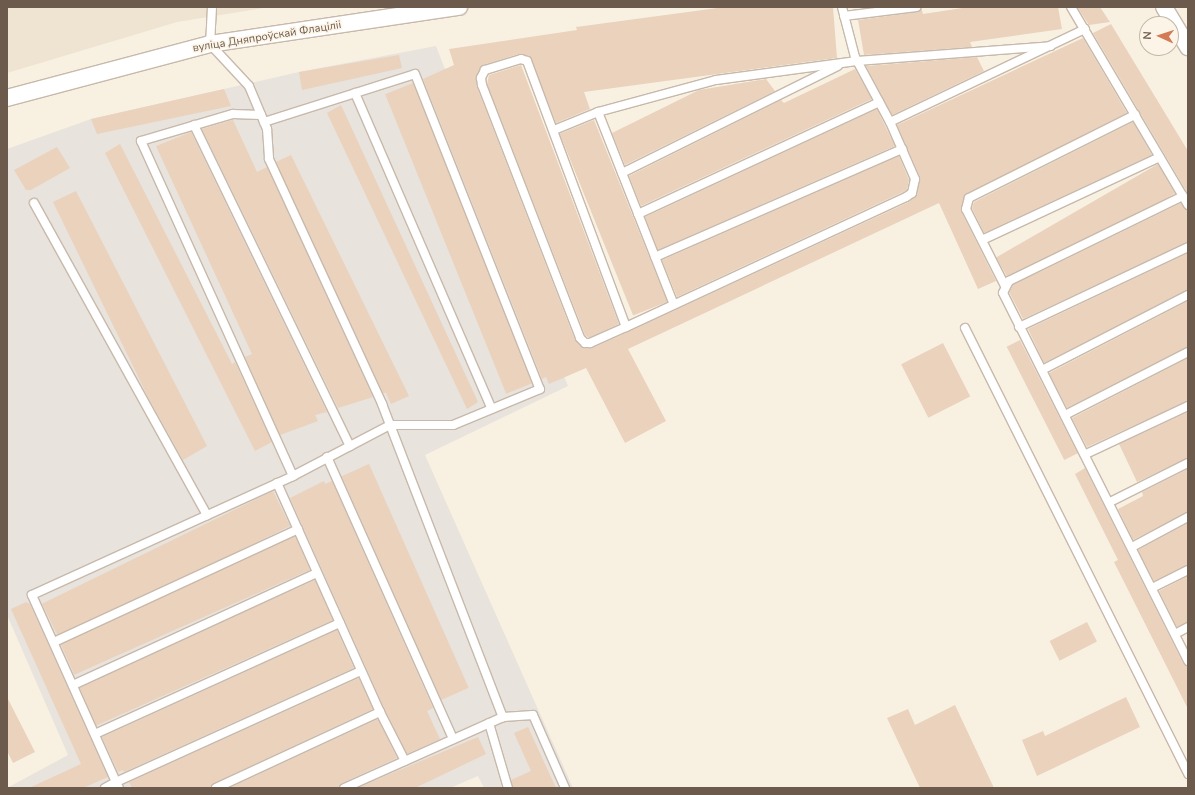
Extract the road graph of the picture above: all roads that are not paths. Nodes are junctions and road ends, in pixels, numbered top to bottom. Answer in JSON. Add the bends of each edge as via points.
{"nodes":[{"id":1,"x":212,"y":7,"type":"edge"},
{"id":2,"x":459,"y":7,"type":"edge"},
{"id":3,"x":842,"y":7,"type":"edge"},
{"id":4,"x":916,"y":7,"type":"edge"},
{"id":5,"x":1071,"y":7,"type":"edge"},
{"id":6,"x":1164,"y":7,"type":"edge"},
{"id":7,"x":844,"y":16,"type":"junction"},
{"id":8,"x":1085,"y":29,"type":"junction"},
{"id":9,"x":210,"y":44,"type":"junction"},
{"id":10,"x":1050,"y":46,"type":"junction"},
{"id":11,"x":1188,"y":47,"type":"edge"},
{"id":12,"x":857,"y":62,"type":"junction"},
{"id":13,"x":845,"y":63,"type":"junction"},
{"id":14,"x":355,"y":93,"type":"junction"},
{"id":15,"x":7,"y":98,"type":"edge"},
{"id":16,"x":879,"y":102,"type":"junction"},
{"id":17,"x":598,"y":112,"type":"junction"},
{"id":18,"x":1135,"y":115,"type":"junction"},
{"id":19,"x":263,"y":119,"type":"junction"},
{"id":20,"x":890,"y":122,"type":"junction"},
{"id":21,"x":194,"y":125,"type":"junction"},
{"id":22,"x":554,"y":130,"type":"junction"},
{"id":23,"x":902,"y":149,"type":"junction"},
{"id":24,"x":1160,"y":156,"type":"junction"},
{"id":25,"x":622,"y":173,"type":"junction"},
{"id":26,"x":1183,"y":196,"type":"junction"},
{"id":27,"x":34,"y":203,"type":"dead end"},
{"id":28,"x":1188,"y":204,"type":"edge"},
{"id":29,"x":638,"y":214,"type":"junction"},
{"id":30,"x":982,"y":240,"type":"junction"},
{"id":31,"x":1188,"y":246,"type":"edge"},
{"id":32,"x":655,"y":257,"type":"junction"},
{"id":33,"x":1005,"y":286,"type":"junction"},
{"id":34,"x":1188,"y":295,"type":"edge"},
{"id":35,"x":674,"y":304,"type":"junction"},
{"id":36,"x":626,"y":327,"type":"junction"},
{"id":37,"x":1019,"y":327,"type":"junction"},
{"id":38,"x":964,"y":328,"type":"dead end"},
{"id":39,"x":1188,"y":352,"type":"edge"},
{"id":40,"x":1042,"y":370,"type":"junction"},
{"id":41,"x":1188,"y":406,"type":"edge"},
{"id":42,"x":492,"y":409,"type":"junction"},
{"id":43,"x":1066,"y":415,"type":"junction"},
{"id":44,"x":390,"y":425,"type":"junction"},
{"id":45,"x":350,"y":446,"type":"junction"},
{"id":46,"x":1086,"y":454,"type":"junction"},
{"id":47,"x":327,"y":457,"type":"junction"},
{"id":48,"x":1188,"y":463,"type":"edge"},
{"id":49,"x":292,"y":476,"type":"junction"},
{"id":50,"x":277,"y":482,"type":"junction"},
{"id":51,"x":1110,"y":502,"type":"junction"},
{"id":52,"x":207,"y":515,"type":"junction"},
{"id":53,"x":1188,"y":517,"type":"edge"},
{"id":54,"x":298,"y":529,"type":"junction"},
{"id":55,"x":1132,"y":547,"type":"junction"},
{"id":56,"x":1188,"y":570,"type":"edge"},
{"id":57,"x":317,"y":573,"type":"junction"},
{"id":58,"x":1152,"y":588,"type":"junction"},
{"id":59,"x":340,"y":623,"type":"junction"},
{"id":60,"x":1188,"y":627,"type":"edge"},
{"id":61,"x":1175,"y":634,"type":"junction"},
{"id":62,"x":54,"y":642,"type":"junction"},
{"id":63,"x":1188,"y":661,"type":"edge"},
{"id":64,"x":361,"y":671,"type":"junction"},
{"id":65,"x":73,"y":685,"type":"junction"},
{"id":66,"x":380,"y":712,"type":"junction"},
{"id":67,"x":503,"y":716,"type":"junction"},
{"id":68,"x":489,"y":723,"type":"junction"},
{"id":69,"x":95,"y":734,"type":"junction"},
{"id":70,"x":453,"y":739,"type":"junction"},
{"id":71,"x":405,"y":761,"type":"junction"},
{"id":72,"x":1188,"y":774,"type":"edge"},
{"id":73,"x":118,"y":785,"type":"edge"},
{"id":74,"x":104,"y":788,"type":"edge"},
{"id":75,"x":216,"y":788,"type":"edge"},
{"id":76,"x":344,"y":788,"type":"edge"},
{"id":77,"x":508,"y":788,"type":"edge"},
{"id":78,"x":565,"y":788,"type":"edge"}],
"edges":[{"from":1,"to":9,"type":"lane"},
{"from":2,"to":9,"type":"street","name":"вуліца Дняпроўскай Флаціліі"},
{"from":3,"to":7,"type":"lane"},
{"from":4,"to":7,"type":"lane"},
{"from":5,"to":8,"type":"lane"},
{"from":6,"to":11,"type":"street"},
{"from":7,"to":12,"type":"lane"},
{"from":8,"to":10,"type":"lane"},
{"from":8,"to":18,"type":"lane"},
{"from":9,"to":15,"type":"street","name":"вуліца Дняпроўскай Флаціліі"},
{"from":9,"to":19,"type":"lane","via":[[249,86]]},
{"from":10,"to":12,"type":"lane"},
{"from":10,"to":20,"type":"lane"},
{"from":12,"to":13,"type":"lane"},
{"from":12,"to":16,"type":"lane"},
{"from":13,"to":17,"type":"lane","via":[[698,83]]},
{"from":13,"to":25,"type":"lane"},
{"from":14,"to":19,"type":"lane"},
{"from":14,"to":42,"type":"lane"},
{"from":14,"to":42,"type":"lane","via":[[415,74],[540,389]]},
{"from":16,"to":20,"type":"lane"},
{"from":16,"to":29,"type":"lane"},
{"from":17,"to":22,"type":"lane"},
{"from":17,"to":25,"type":"lane"},
{"from":18,"to":24,"type":"lane"},
{"from":18,"to":30,"type":"lane","via":[[968,198],[966,209]]},
{"from":19,"to":21,"type":"lane","via":[[233,114]]},
{"from":19,"to":44,"type":"lane","via":[[267,129],[269,159]]},
{"from":20,"to":23,"type":"lane"},
{"from":21,"to":45,"type":"lane"},
{"from":21,"to":49,"type":"lane","via":[[141,140]]},
{"from":22,"to":36,"type":"lane"},
{"from":22,"to":36,"type":"lane","via":[[527,61],[521,59],[485,70],[481,78],[482,85],[580,338],[585,343],[590,343]]},
{"from":23,"to":32,"type":"lane"},
{"from":23,"to":35,"type":"lane","via":[[915,179],[912,193]]},
{"from":24,"to":26,"type":"lane"},
{"from":24,"to":30,"type":"lane"},
{"from":25,"to":29,"type":"lane"},
{"from":26,"to":28,"type":"lane"},
{"from":26,"to":33,"type":"lane","via":[[1009,281]]},
{"from":27,"to":52,"type":"lane"},
{"from":29,"to":32,"type":"lane"},
{"from":30,"to":33,"type":"lane"},
{"from":31,"to":37,"type":"lane"},
{"from":32,"to":35,"type":"lane"},
{"from":33,"to":37,"type":"lane","via":[[1005,300]]},
{"from":34,"to":40,"type":"lane"},
{"from":35,"to":36,"type":"lane"},
{"from":37,"to":40,"type":"lane"},
{"from":38,"to":72,"type":"lane"},
{"from":39,"to":43,"type":"lane"},
{"from":40,"to":43,"type":"lane"},
{"from":41,"to":46,"type":"lane"},
{"from":42,"to":44,"type":"lane","via":[[453,425]]},
{"from":43,"to":46,"type":"lane"},
{"from":44,"to":45,"type":"lane"},
{"from":44,"to":67,"type":"lane"},
{"from":45,"to":47,"type":"lane"},
{"from":46,"to":51,"type":"lane"},
{"from":47,"to":49,"type":"lane"},
{"from":47,"to":70,"type":"lane"},
{"from":48,"to":51,"type":"lane"},
{"from":49,"to":50,"type":"lane"},
{"from":50,"to":52,"type":"lane"},
{"from":50,"to":54,"type":"lane"},
{"from":51,"to":55,"type":"lane"},
{"from":52,"to":62,"type":"lane","via":[[32,595]]},
{"from":53,"to":55,"type":"lane"},
{"from":54,"to":57,"type":"lane"},
{"from":54,"to":62,"type":"lane"},
{"from":55,"to":58,"type":"lane"},
{"from":56,"to":58,"type":"lane"},
{"from":57,"to":59,"type":"lane"},
{"from":57,"to":65,"type":"lane"},
{"from":58,"to":61,"type":"lane"},
{"from":59,"to":64,"type":"lane"},
{"from":59,"to":69,"type":"lane"},
{"from":60,"to":61,"type":"lane"},
{"from":61,"to":63,"type":"lane"},
{"from":62,"to":65,"type":"lane"},
{"from":64,"to":66,"type":"lane"},
{"from":64,"to":73,"type":"lane"},
{"from":65,"to":69,"type":"lane"},
{"from":66,"to":71,"type":"lane"},
{"from":66,"to":75,"type":"lane"},
{"from":67,"to":68,"type":"lane"},
{"from":67,"to":78,"type":"lane","via":[[533,715]]},
{"from":68,"to":70,"type":"lane"},
{"from":68,"to":77,"type":"lane"},
{"from":69,"to":73,"type":"lane"},
{"from":70,"to":71,"type":"lane"},
{"from":71,"to":76,"type":"lane"},
{"from":73,"to":74,"type":"lane"}]}
